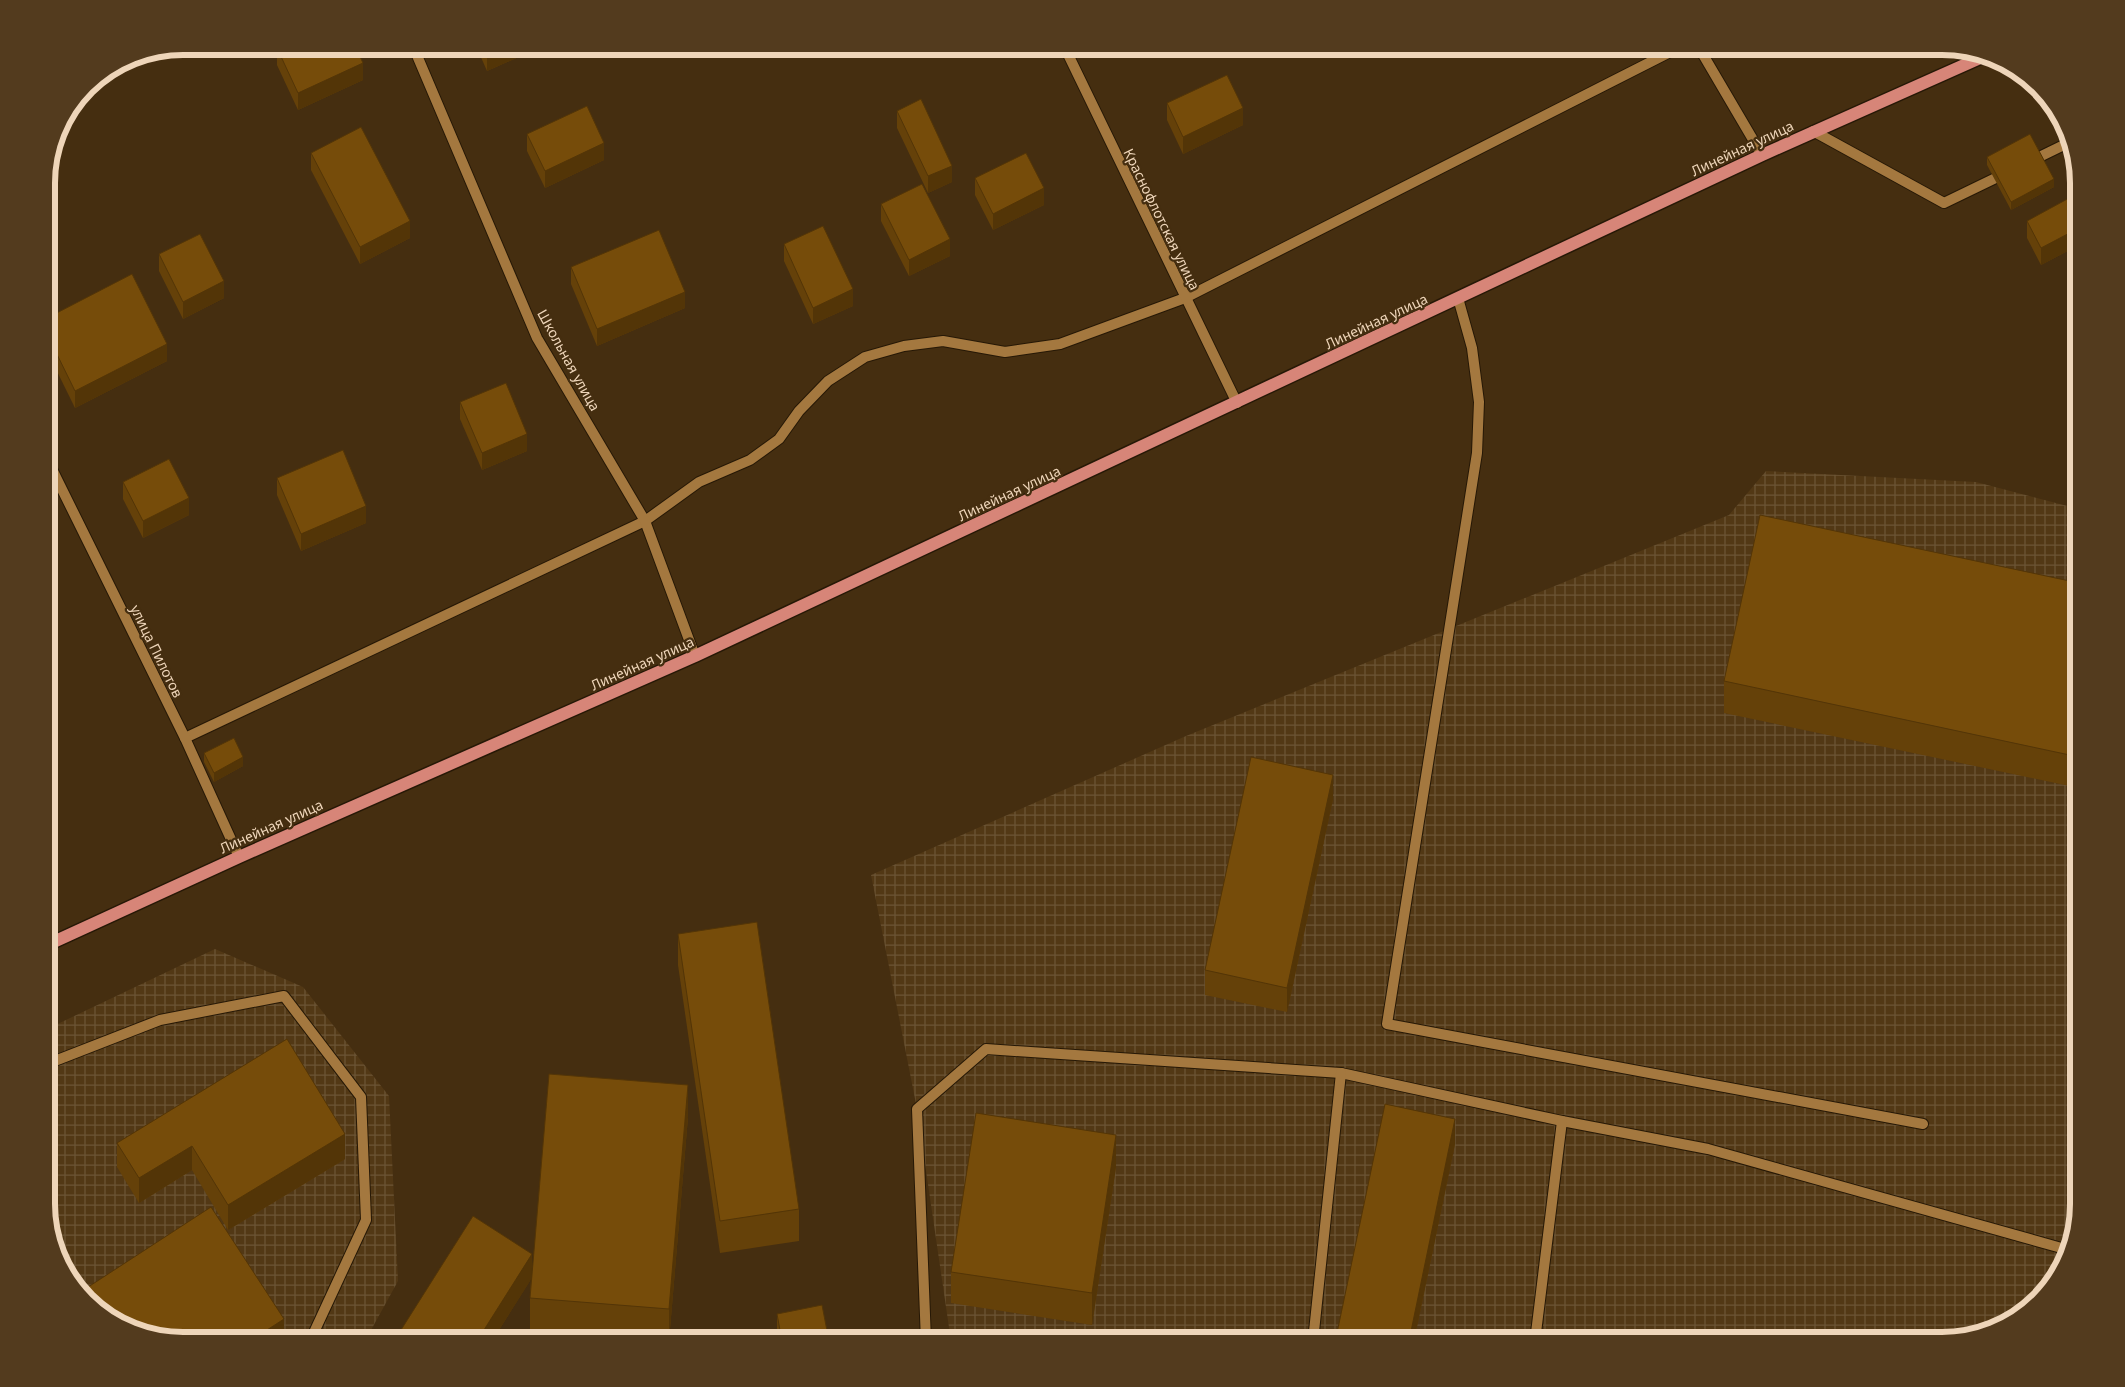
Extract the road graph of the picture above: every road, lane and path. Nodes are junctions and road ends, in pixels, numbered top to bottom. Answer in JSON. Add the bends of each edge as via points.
{"nodes":[{"id":1,"x":417,"y":55,"type":"edge"},
{"id":2,"x":1068,"y":55,"type":"edge"},
{"id":3,"x":1664,"y":55,"type":"edge"},
{"id":4,"x":1703,"y":55,"type":"edge"},
{"id":5,"x":1976,"y":60,"type":"edge"},
{"id":6,"x":1813,"y":131,"type":"junction"},
{"id":7,"x":2064,"y":145,"type":"edge"},
{"id":8,"x":1762,"y":155,"type":"junction"},
{"id":9,"x":1185,"y":298,"type":"junction"},
{"id":10,"x":1458,"y":298,"type":"junction"},
{"id":11,"x":1237,"y":403,"type":"junction"},
{"id":12,"x":55,"y":478,"type":"edge"},
{"id":13,"x":645,"y":521,"type":"junction"},
{"id":14,"x":695,"y":656,"type":"junction"},
{"id":15,"x":184,"y":738,"type":"junction"},
{"id":16,"x":239,"y":857,"type":"junction"},
{"id":17,"x":55,"y":941,"type":"edge"},
{"id":18,"x":55,"y":1061,"type":"edge"},
{"id":19,"x":1342,"y":1073,"type":"junction"},
{"id":20,"x":1562,"y":1121,"type":"junction"},
{"id":21,"x":1923,"y":1124,"type":"dead end"},
{"id":22,"x":2062,"y":1248,"type":"edge"},
{"id":23,"x":314,"y":1332,"type":"edge"},
{"id":24,"x":926,"y":1332,"type":"edge"},
{"id":25,"x":1315,"y":1332,"type":"edge"},
{"id":26,"x":1536,"y":1332,"type":"edge"}],
"edges":[{"from":1,"to":13,"type":"street","name":"Школьная улица","via":[[537,338]]},
{"from":2,"to":9,"type":"street","name":"Краснофлотская улица"},
{"from":3,"to":9,"type":"street"},
{"from":4,"to":8,"type":"street"},
{"from":5,"to":6,"type":"main road","name":"Линейная улица"},
{"from":6,"to":7,"type":"street","via":[[1944,203]]},
{"from":6,"to":8,"type":"main road","name":"Линейная улица"},
{"from":8,"to":10,"type":"main road","name":"Линейная улица"},
{"from":9,"to":11,"type":"street","name":"Краснофлотская улица"},
{"from":9,"to":13,"type":"street","via":[[1060,344],[1005,352],[943,341],[904,346],[865,357],[828,381],[799,411],[779,439],[758,455],[699,482]]},
{"from":10,"to":11,"type":"main road","name":"Линейная улица"},
{"from":10,"to":21,"type":"street","via":[[1472,348],[1479,402],[1477,453],[1388,1024]]},
{"from":11,"to":14,"type":"main road","name":"Линейная улица"},
{"from":12,"to":15,"type":"street","name":"улица Пилотов"},
{"from":13,"to":14,"type":"street","name":"Школьная улица"},
{"from":13,"to":15,"type":"street"},
{"from":14,"to":16,"type":"main road","name":"Линейная улица"},
{"from":15,"to":16,"type":"street","name":"улица Пилотов"},
{"from":16,"to":17,"type":"main road","name":"Линейная улица"},
{"from":18,"to":23,"type":"street","via":[[160,1020],[284,996],[361,1097],[366,1220]]},
{"from":19,"to":20,"type":"street"},
{"from":19,"to":24,"type":"street","via":[[986,1049],[917,1109]]},
{"from":19,"to":25,"type":"street"},
{"from":20,"to":22,"type":"street","via":[[1708,1150]]},
{"from":20,"to":26,"type":"street"}]}
